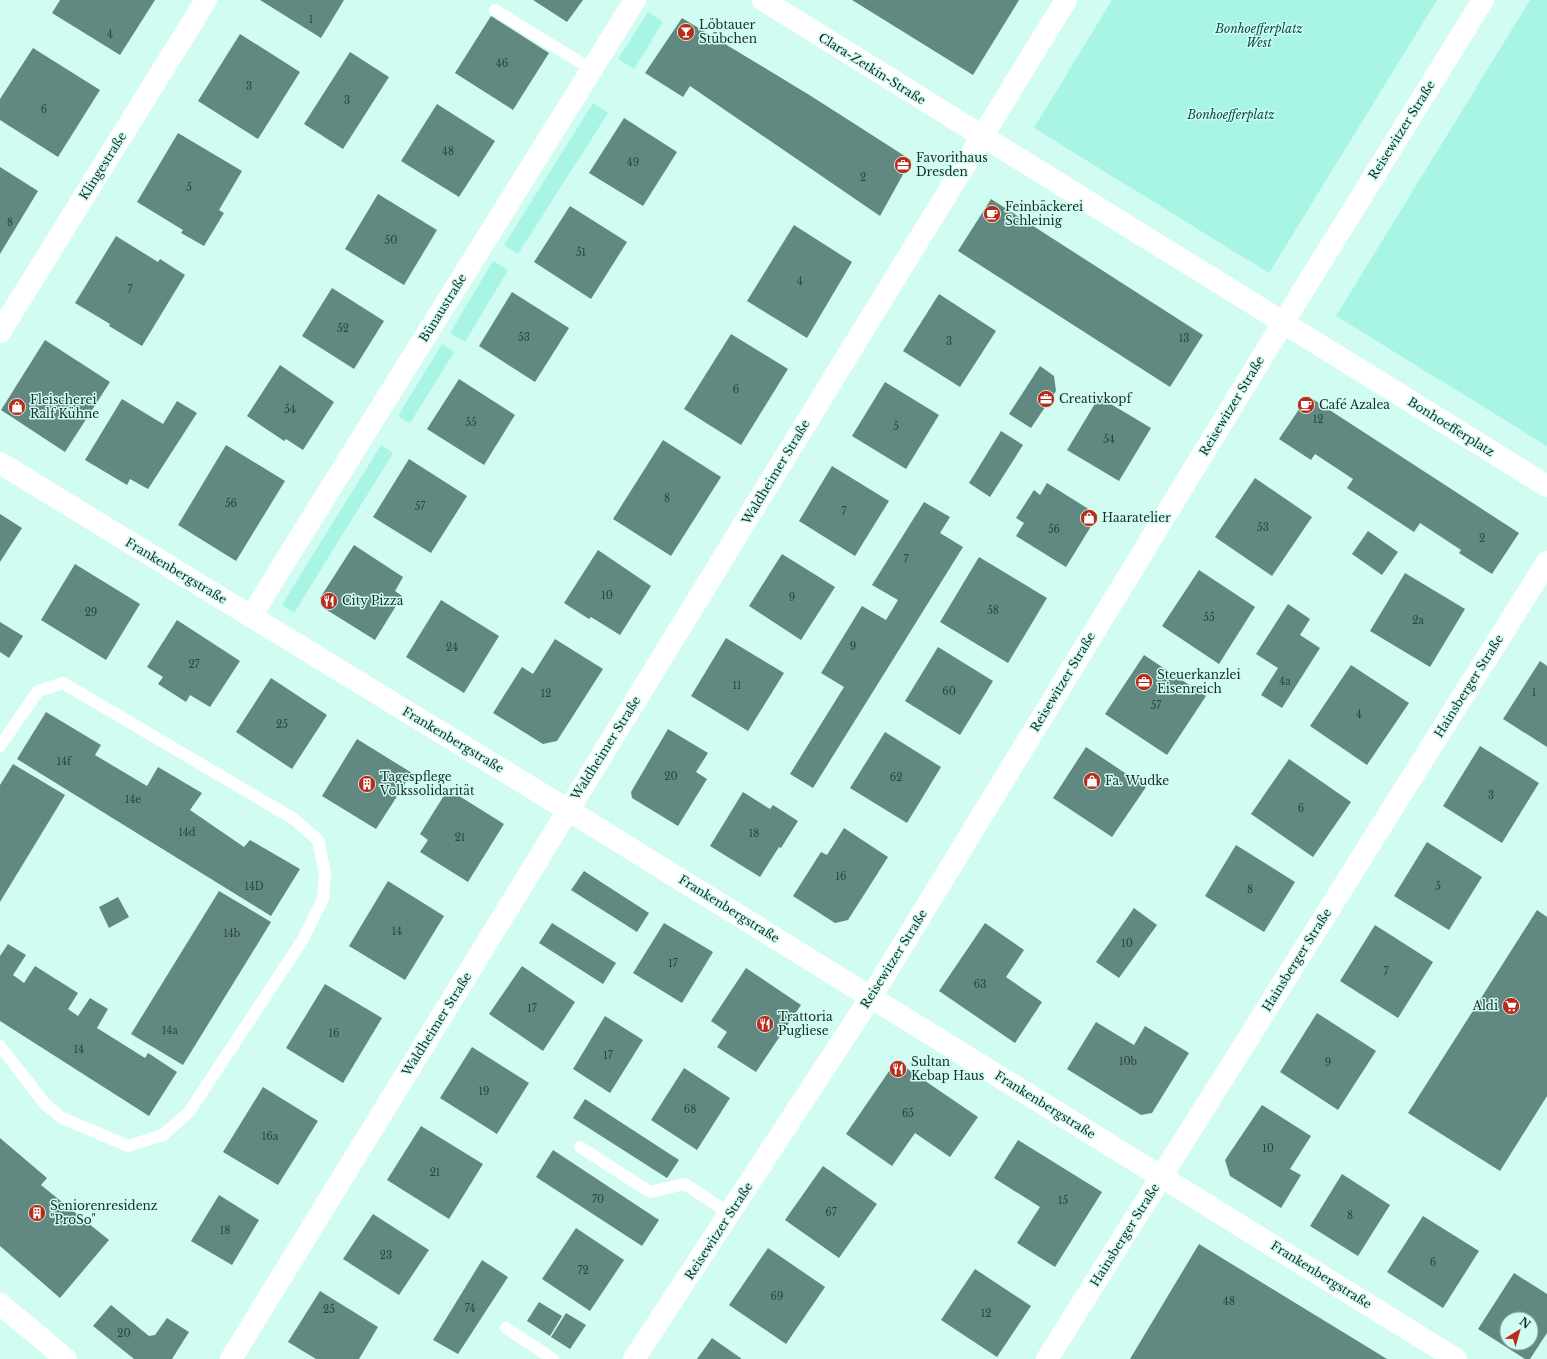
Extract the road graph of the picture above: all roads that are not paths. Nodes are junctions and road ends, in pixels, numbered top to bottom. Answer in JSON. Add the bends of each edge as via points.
{"nodes":[{"id":1,"x":206,"y":0,"type":"edge"},
{"id":2,"x":634,"y":0,"type":"edge"},
{"id":3,"x":763,"y":0,"type":"edge"},
{"id":4,"x":1066,"y":0,"type":"edge"},
{"id":5,"x":1483,"y":0,"type":"edge"},
{"id":6,"x":495,"y":10,"type":"dead end"},
{"id":7,"x":591,"y":69,"type":"junction"},
{"id":8,"x":981,"y":136,"type":"junction"},
{"id":9,"x":1283,"y":323,"type":"junction"},
{"id":10,"x":0,"y":332,"type":"edge"},
{"id":11,"x":0,"y":462,"type":"edge"},
{"id":12,"x":1547,"y":486,"type":"edge"},
{"id":13,"x":1547,"y":562,"type":"edge"},
{"id":14,"x":251,"y":616,"type":"junction"},
{"id":15,"x":0,"y":746,"type":"edge"},
{"id":16,"x":568,"y":810,"type":"junction"},
{"id":17,"x":871,"y":997,"type":"junction"},
{"id":18,"x":0,"y":1046,"type":"edge"},
{"id":19,"x":580,"y":1147,"type":"dead end"},
{"id":20,"x":1162,"y":1177,"type":"junction"},
{"id":21,"x":730,"y":1214,"type":"junction"},
{"id":22,"x":0,"y":1304,"type":"edge"},
{"id":23,"x":506,"y":1328,"type":"dead end"},
{"id":24,"x":66,"y":1359,"type":"edge"},
{"id":25,"x":231,"y":1359,"type":"edge"},
{"id":26,"x":553,"y":1359,"type":"edge"},
{"id":27,"x":634,"y":1359,"type":"edge"},
{"id":28,"x":1047,"y":1359,"type":"edge"},
{"id":29,"x":1456,"y":1359,"type":"edge"}],
"edges":[{"from":1,"to":10,"type":"street","name":"Klingestraße"},
{"from":2,"to":7,"type":"street","name":"Bünaustraße"},
{"from":3,"to":8,"type":"street","name":"Clara-Zetkin-Straße"},
{"from":4,"to":8,"type":"street"},
{"from":5,"to":9,"type":"street","name":"Reisewitzer Straße"},
{"from":6,"to":7,"type":"lane"},
{"from":7,"to":14,"type":"street","name":"Bünaustraße"},
{"from":8,"to":9,"type":"street","name":"Bonhoefferplatz"},
{"from":8,"to":16,"type":"street","name":"Waldheimer Straße"},
{"from":9,"to":12,"type":"street","name":"Bonhoefferplatz"},
{"from":9,"to":17,"type":"street","name":"Reisewitzer Straße"},
{"from":11,"to":14,"type":"street","name":"Frankenbergstraße"},
{"from":13,"to":20,"type":"street","name":"Hainsberger Straße"},
{"from":14,"to":16,"type":"street","name":"Frankenbergstraße"},
{"from":15,"to":18,"type":"lane","via":[[38,691],[63,683],[294,819],[318,840],[326,873],[323,900],[302,941],[189,1112],[163,1135],[128,1146],[62,1118],[45,1104]]},
{"from":16,"to":17,"type":"street","name":"Frankenbergstraße"},
{"from":16,"to":25,"type":"street","name":"Waldheimer Straße"},
{"from":17,"to":20,"type":"street","name":"Frankenbergstraße"},
{"from":17,"to":21,"type":"street","name":"Reisewitzer Straße"},
{"from":19,"to":21,"type":"lane","via":[[650,1192],[685,1184]]},
{"from":20,"to":28,"type":"street","name":"Hainsberger Straße"},
{"from":20,"to":29,"type":"street","name":"Frankenbergstraße"},
{"from":21,"to":27,"type":"street","name":"Reisewitzer Straße"},
{"from":22,"to":24,"type":"street"},
{"from":23,"to":26,"type":"lane"}]}
